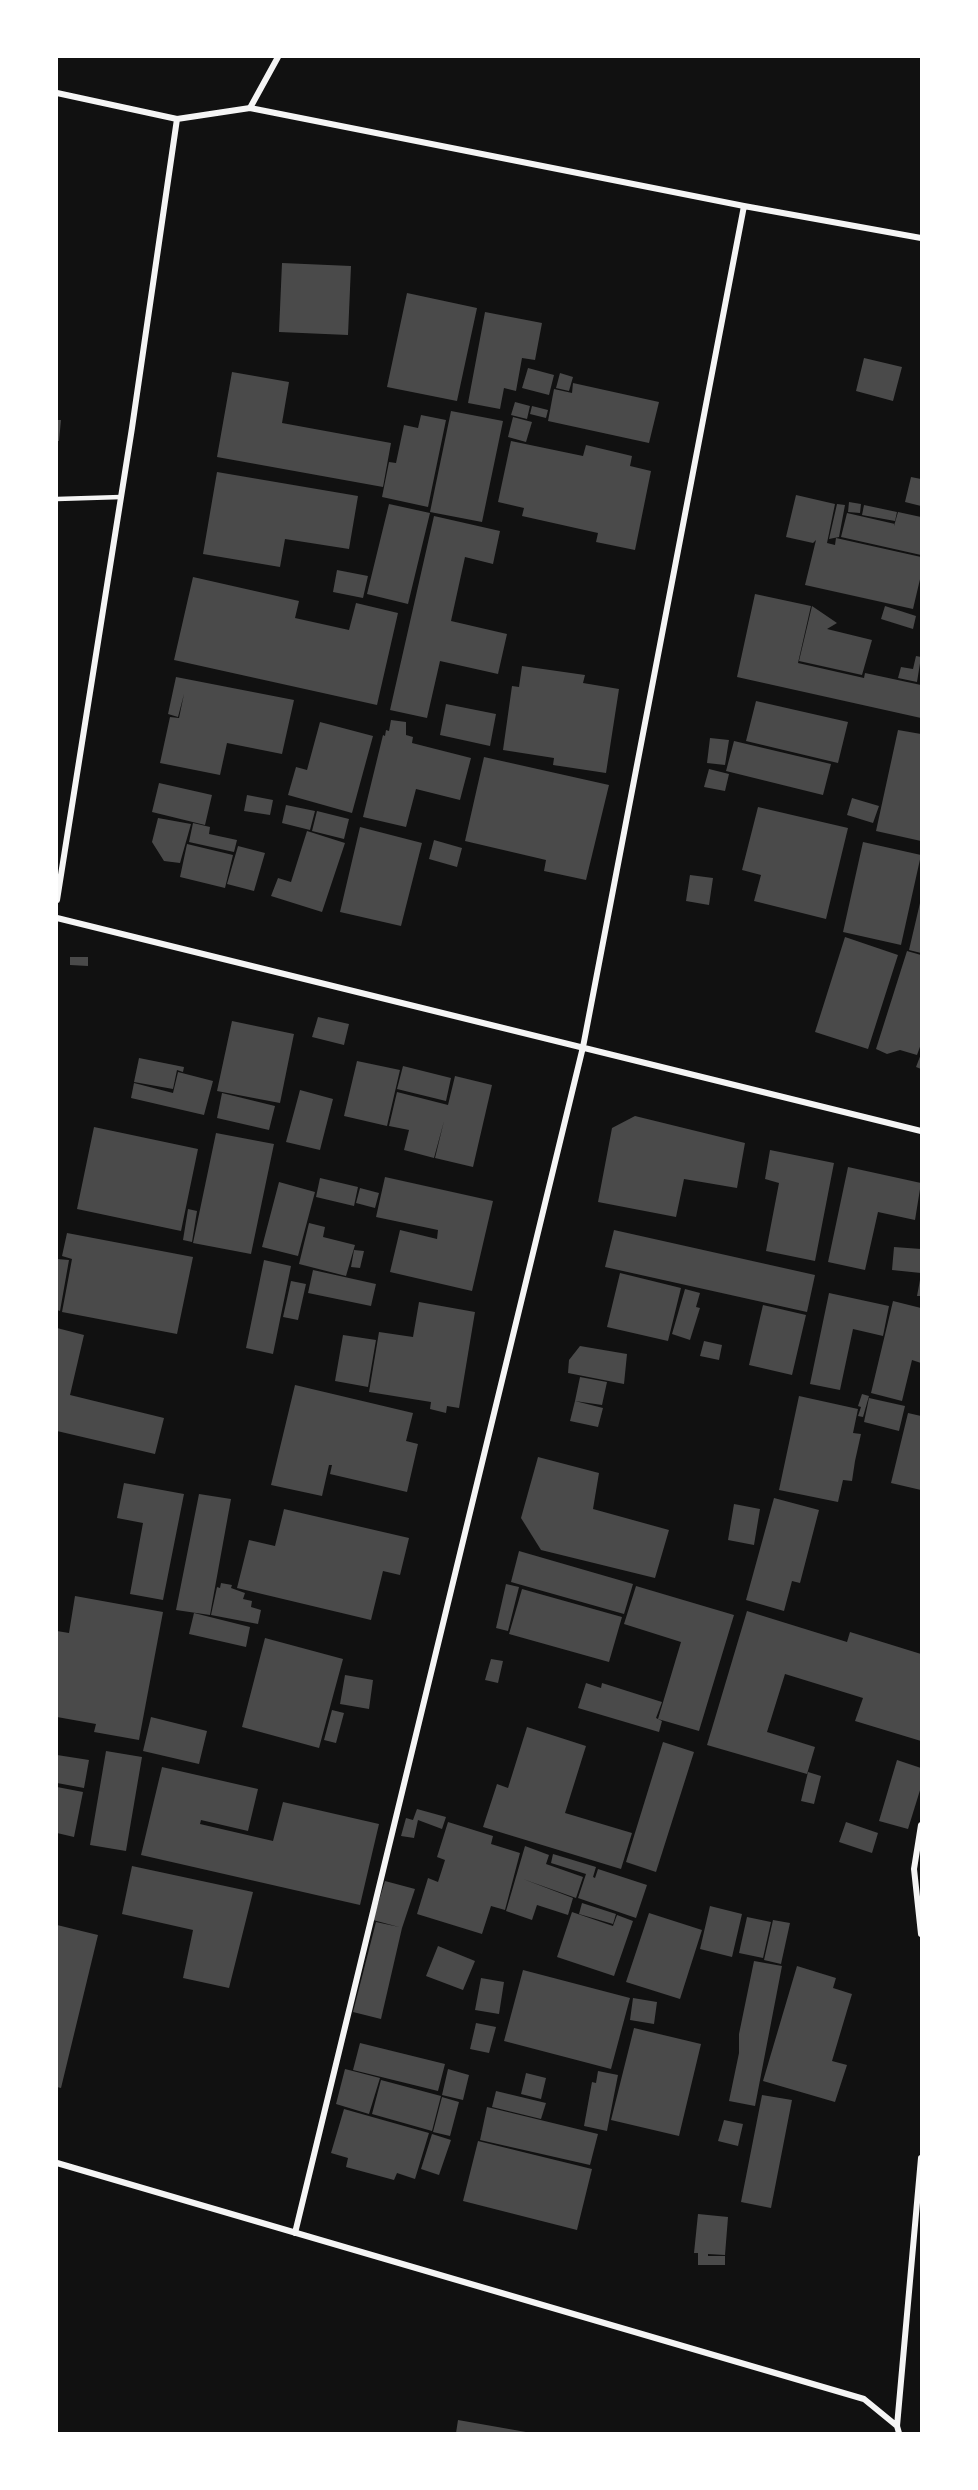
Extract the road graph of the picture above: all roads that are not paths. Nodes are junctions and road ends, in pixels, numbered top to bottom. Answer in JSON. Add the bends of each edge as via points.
{"nodes":[{"id":1,"x":278,"y":57,"type":"edge"},
{"id":2,"x":57,"y":93,"type":"edge"},
{"id":3,"x":250,"y":108,"type":"junction"},
{"id":4,"x":177,"y":119,"type":"junction"},
{"id":5,"x":744,"y":206,"type":"junction"},
{"id":6,"x":921,"y":238,"type":"edge"},
{"id":7,"x":121,"y":497,"type":"junction"},
{"id":8,"x":57,"y":499,"type":"edge"},
{"id":9,"x":57,"y":900,"type":"edge"},
{"id":10,"x":57,"y":918,"type":"edge"},
{"id":11,"x":583,"y":1047,"type":"junction"},
{"id":12,"x":921,"y":1131,"type":"edge"},
{"id":13,"x":921,"y":1825,"type":"edge"},
{"id":14,"x":921,"y":1934,"type":"edge"},
{"id":15,"x":921,"y":2158,"type":"edge"},
{"id":16,"x":57,"y":2163,"type":"edge"},
{"id":17,"x":295,"y":2233,"type":"junction"},
{"id":18,"x":897,"y":2426,"type":"junction"},
{"id":19,"x":899,"y":2433,"type":"edge"}],
"edges":[{"from":1,"to":3,"type":"street"},
{"from":2,"to":4,"type":"street"},
{"from":3,"to":4,"type":"street"},
{"from":3,"to":5,"type":"street"},
{"from":4,"to":7,"type":"street"},
{"from":5,"to":6,"type":"street"},
{"from":5,"to":11,"type":"street"},
{"from":7,"to":8,"type":"lane"},
{"from":7,"to":9,"type":"street"},
{"from":10,"to":11,"type":"street"},
{"from":11,"to":12,"type":"street"},
{"from":11,"to":17,"type":"street"},
{"from":13,"to":14,"type":"street","via":[[914,1869]]},
{"from":15,"to":18,"type":"street"},
{"from":16,"to":17,"type":"street"},
{"from":17,"to":18,"type":"street","via":[[864,2399]]},
{"from":18,"to":19,"type":"street"}]}
